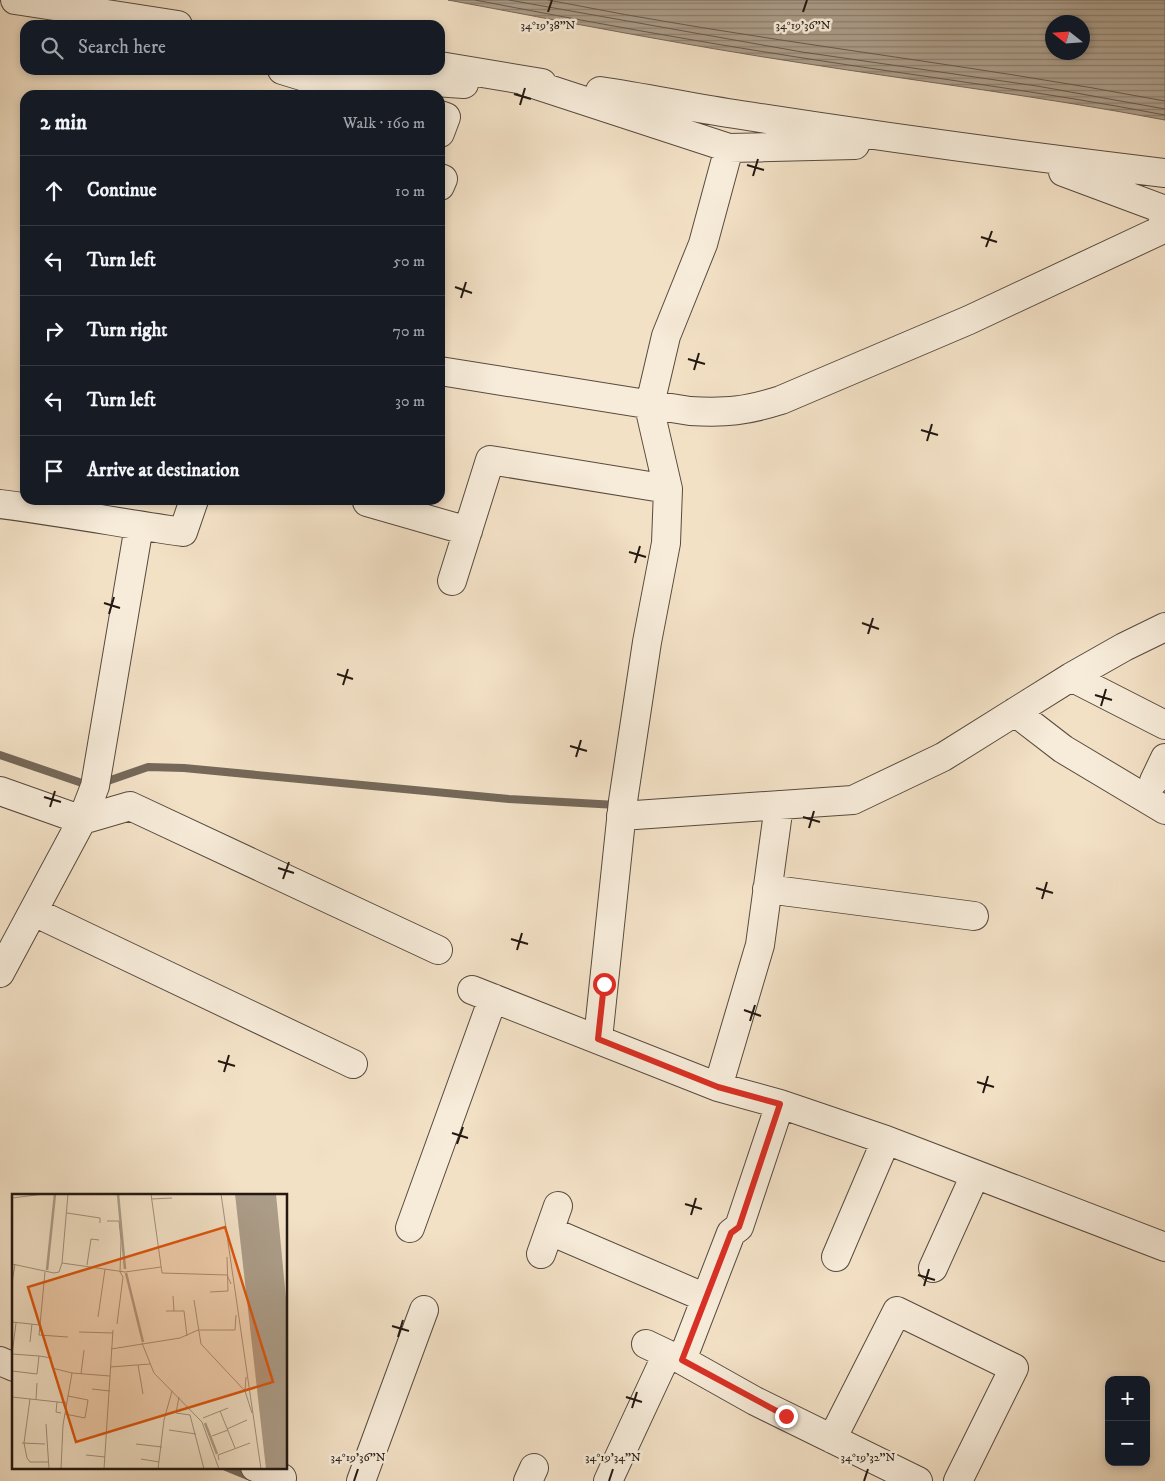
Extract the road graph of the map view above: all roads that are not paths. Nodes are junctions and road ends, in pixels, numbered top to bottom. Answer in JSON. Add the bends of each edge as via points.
{"nodes":[{"id":1,"x":15,"y":0,"type":"edge"},
{"id":2,"x":56,"y":12,"type":"junction"},
{"id":3,"x":0,"y":13,"type":"edge"},
{"id":4,"x":102,"y":20,"type":"edge"},
{"id":5,"x":445,"y":67,"type":"edge"},
{"id":6,"x":294,"y":75,"type":"edge"},
{"id":7,"x":521,"y":80,"type":"junction"},
{"id":8,"x":332,"y":90,"type":"edge"},
{"id":9,"x":896,"y":138,"type":"junction"},
{"id":10,"x":729,"y":148,"type":"junction"},
{"id":11,"x":1022,"y":156,"type":"junction"},
{"id":12,"x":1165,"y":173,"type":"edge"},
{"id":13,"x":1165,"y":210,"type":"edge"},
{"id":14,"x":1165,"y":220,"type":"edge"},
{"id":15,"x":445,"y":372,"type":"edge"},
{"id":16,"x":650,"y":404,"type":"junction"},
{"id":17,"x":668,"y":489,"type":"junction"},
{"id":18,"x":0,"y":504,"type":"edge"},
{"id":19,"x":192,"y":505,"type":"edge"},
{"id":20,"x":377,"y":505,"type":"edge"},
{"id":21,"x":138,"y":526,"type":"junction"},
{"id":22,"x":468,"y":531,"type":"junction"},
{"id":23,"x":452,"y":582,"type":"dead end"},
{"id":24,"x":1165,"y":627,"type":"edge"},
{"id":25,"x":1071,"y":677,"type":"junction"},
{"id":26,"x":1015,"y":712,"type":"junction"},
{"id":27,"x":1165,"y":725,"type":"edge"},
{"id":28,"x":0,"y":791,"type":"edge"},
{"id":29,"x":779,"y":805,"type":"junction"},
{"id":30,"x":1165,"y":810,"type":"edge"},
{"id":31,"x":621,"y":816,"type":"junction"},
{"id":32,"x":82,"y":820,"type":"junction"},
{"id":33,"x":767,"y":889,"type":"junction"},
{"id":34,"x":34,"y":912,"type":"junction"},
{"id":35,"x":974,"y":916,"type":"dead end"},
{"id":36,"x":438,"y":950,"type":"dead end"},
{"id":37,"x":0,"y":973,"type":"edge"},
{"id":38,"x":598,"y":1039,"type":"junction"},
{"id":39,"x":353,"y":1064,"type":"dead end"},
{"id":40,"x":718,"y":1087,"type":"junction"},
{"id":41,"x":780,"y":1104,"type":"junction"},
{"id":42,"x":886,"y":1140,"type":"junction"},
{"id":43,"x":975,"y":1175,"type":"junction"},
{"id":44,"x":558,"y":1206,"type":"dead end"},
{"id":45,"x":410,"y":1228,"type":"dead end"},
{"id":46,"x":1165,"y":1247,"type":"edge"},
{"id":47,"x":836,"y":1258,"type":"dead end"},
{"id":48,"x":933,"y":1268,"type":"dead end"},
{"id":49,"x":706,"y":1298,"type":"junction"},
{"id":50,"x":424,"y":1310,"type":"dead end"},
{"id":51,"x":665,"y":1353,"type":"junction"},
{"id":52,"x":0,"y":1361,"type":"edge"},
{"id":53,"x":12,"y":1366,"type":"edge"},
{"id":54,"x":832,"y":1439,"type":"junction"},
{"id":55,"x":257,"y":1468,"type":"edge"},
{"id":56,"x":873,"y":1471,"type":"edge"},
{"id":57,"x":284,"y":1480,"type":"edge"},
{"id":58,"x":596,"y":1480,"type":"edge"},
{"id":59,"x":361,"y":1481,"type":"edge"},
{"id":60,"x":918,"y":1481,"type":"edge"},
{"id":61,"x":958,"y":1481,"type":"edge"}],
"edges":[{"from":1,"to":2,"type":"street"},
{"from":2,"to":3,"type":"street"},
{"from":2,"to":4,"type":"street"},
{"from":5,"to":7,"type":"street"},
{"from":6,"to":8,"type":"street"},
{"from":7,"to":8,"type":"street","via":[[484,85],[376,78]]},
{"from":7,"to":9,"type":"street"},
{"from":7,"to":10,"type":"street"},
{"from":9,"to":10,"type":"street","via":[[880,145]]},
{"from":9,"to":11,"type":"street"},
{"from":10,"to":16,"type":"street","via":[[703,244],[666,336]]},
{"from":11,"to":12,"type":"street"},
{"from":11,"to":13,"type":"street"},
{"from":14,"to":16,"type":"street","via":[[1159,232],[968,320],[781,400],[752,409],[722,413]]},
{"from":15,"to":16,"type":"street"},
{"from":16,"to":17,"type":"street"},
{"from":17,"to":22,"type":"street","via":[[490,460]]},
{"from":17,"to":31,"type":"street","via":[[666,543],[647,642]]},
{"from":18,"to":21,"type":"street"},
{"from":19,"to":21,"type":"street","via":[[183,532]]},
{"from":20,"to":22,"type":"street"},
{"from":21,"to":32,"type":"street","via":[[95,786]]},
{"from":22,"to":23,"type":"street"},
{"from":24,"to":25,"type":"street"},
{"from":25,"to":26,"type":"street"},
{"from":25,"to":27,"type":"street"},
{"from":26,"to":29,"type":"street","via":[[943,757],[854,800]]},
{"from":26,"to":30,"type":"street","via":[[1063,749]]},
{"from":28,"to":32,"type":"street"},
{"from":29,"to":31,"type":"street"},
{"from":29,"to":33,"type":"street"},
{"from":31,"to":38,"type":"street"},
{"from":32,"to":34,"type":"street"},
{"from":32,"to":36,"type":"street","via":[[130,806]]},
{"from":33,"to":35,"type":"street"},
{"from":33,"to":40,"type":"street","via":[[760,945]]},
{"from":34,"to":37,"type":"street"},
{"from":34,"to":39,"type":"street"},
{"from":38,"to":40,"type":"street"},
{"from":38,"to":45,"type":"street","via":[[483,994]]},
{"from":40,"to":41,"type":"street"},
{"from":41,"to":42,"type":"street"},
{"from":41,"to":49,"type":"street","via":[[739,1227],[731,1233]]},
{"from":42,"to":43,"type":"street"},
{"from":42,"to":47,"type":"street"},
{"from":43,"to":46,"type":"street"},
{"from":43,"to":48,"type":"street"},
{"from":44,"to":49,"type":"street","via":[[546,1243]]},
{"from":49,"to":51,"type":"street"},
{"from":50,"to":59,"type":"street"},
{"from":51,"to":54,"type":"street"},
{"from":51,"to":58,"type":"street"},
{"from":52,"to":53,"type":"street"},
{"from":54,"to":56,"type":"street"},
{"from":54,"to":61,"type":"street","via":[[897,1311],[1014,1368]]},
{"from":55,"to":57,"type":"street"},
{"from":56,"to":60,"type":"street"}]}
